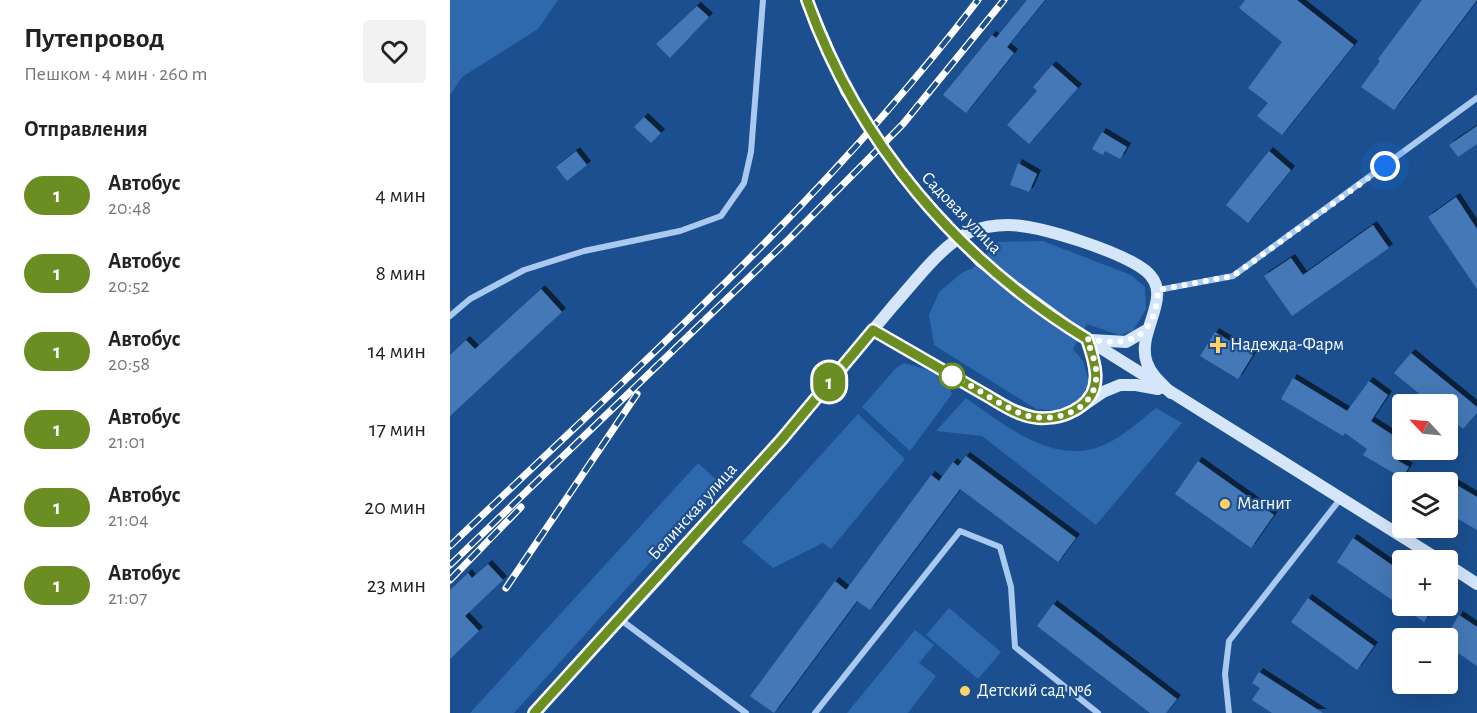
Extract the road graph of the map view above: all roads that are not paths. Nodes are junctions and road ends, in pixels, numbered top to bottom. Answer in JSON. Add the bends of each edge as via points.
{"nodes":[{"id":1,"x":763,"y":0,"type":"edge"},
{"id":2,"x":807,"y":0,"type":"edge"},
{"id":3,"x":1477,"y":98,"type":"edge"},
{"id":4,"x":1158,"y":290,"type":"junction"},
{"id":5,"x":450,"y":316,"type":"edge"},
{"id":6,"x":873,"y":330,"type":"junction"},
{"id":7,"x":1145,"y":331,"type":"junction"},
{"id":8,"x":1084,"y":337,"type":"junction"},
{"id":9,"x":1171,"y":393,"type":"junction"},
{"id":10,"x":1084,"y":404,"type":"junction"},
{"id":11,"x":1341,"y":498,"type":"junction"},
{"id":12,"x":1424,"y":550,"type":"edge"},
{"id":13,"x":1458,"y":572,"type":"edge"},
{"id":14,"x":1477,"y":584,"type":"edge"},
{"id":15,"x":621,"y":620,"type":"junction"},
{"id":16,"x":534,"y":713,"type":"edge"},
{"id":17,"x":746,"y":713,"type":"edge"},
{"id":18,"x":815,"y":713,"type":"edge"},
{"id":19,"x":1098,"y":713,"type":"edge"},
{"id":20,"x":1229,"y":713,"type":"edge"}],
"edges":[{"from":1,"to":5,"type":"street","via":[[752,152],[744,183],[721,216],[680,231],[553,259],[470,299]]},
{"from":2,"to":8,"type":"main road","name":"Садовая улица","bridge":true,"via":[[846,91],[904,178],[980,261],[1047,314]]},
{"from":3,"to":4,"type":"street","via":[[1233,276]]},
{"from":4,"to":6,"type":"main road","name":"Белинская улица","via":[[1149,273],[1136,264],[1090,246],[1027,227],[986,227],[967,234],[943,252]]},
{"from":4,"to":7,"type":"main road"},
{"from":6,"to":10,"type":"main road","via":[[1022,414],[1059,417]]},
{"from":6,"to":15,"type":"main road","name":"Белинская улица"},
{"from":7,"to":8,"type":"main road","via":[[1126,342]]},
{"from":7,"to":9,"type":"main road","via":[[1147,364]]},
{"from":8,"to":9,"type":"main road","name":"Садовая улица"},
{"from":8,"to":10,"type":"main road","via":[[1096,377],[1095,388]]},
{"from":9,"to":10,"type":"main road","via":[[1120,385]]},
{"from":9,"to":11,"type":"main road","name":"Садовая улица"},
{"from":11,"to":12,"type":"main road","name":"Садовая улица"},
{"from":11,"to":20,"type":"street","via":[[1229,641]]},
{"from":13,"to":14,"type":"main road"},
{"from":15,"to":16,"type":"main road","name":"Белинская улица"},
{"from":15,"to":17,"type":"street"},
{"from":18,"to":19,"type":"street","via":[[960,531],[1000,547],[1011,587],[1015,647]]}]}
